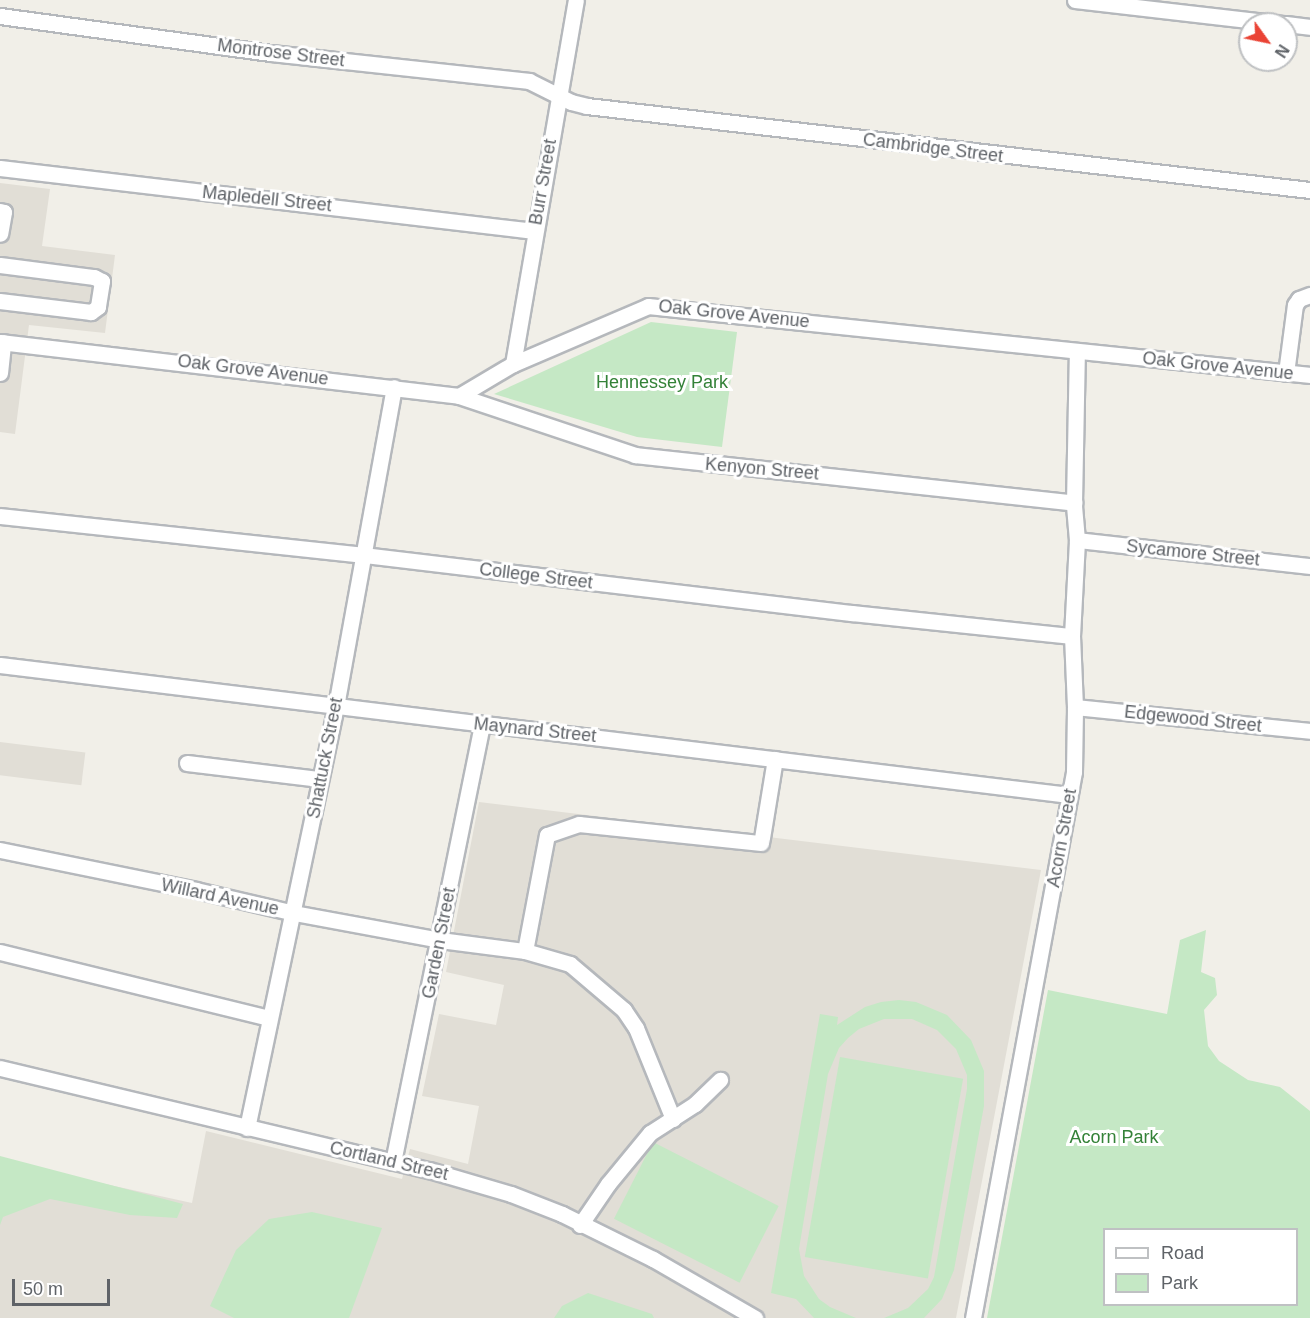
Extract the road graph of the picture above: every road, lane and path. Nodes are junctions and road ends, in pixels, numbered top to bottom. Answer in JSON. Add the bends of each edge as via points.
{"nodes":[{"id":1,"x":576,"y":0,"type":"edge"},
{"id":2,"x":1075,"y":0,"type":"edge"},
{"id":3,"x":0,"y":16,"type":"edge"},
{"id":4,"x":1238,"y":19,"type":"edge"},
{"id":5,"x":559,"y":95,"type":"junction"},
{"id":6,"x":0,"y":168,"type":"edge"},
{"id":7,"x":1310,"y":190,"type":"edge"},
{"id":8,"x":0,"y":212,"type":"edge"},
{"id":9,"x":534,"y":231,"type":"junction"},
{"id":10,"x":0,"y":234,"type":"edge"},
{"id":11,"x":0,"y":265,"type":"edge"},
{"id":12,"x":1310,"y":295,"type":"edge"},
{"id":13,"x":0,"y":301,"type":"edge"},
{"id":14,"x":2,"y":342,"type":"edge"},
{"id":15,"x":1077,"y":351,"type":"junction"},
{"id":16,"x":513,"y":364,"type":"junction"},
{"id":17,"x":0,"y":373,"type":"edge"},
{"id":18,"x":1286,"y":373,"type":"junction"},
{"id":19,"x":1310,"y":375,"type":"edge"},
{"id":20,"x":394,"y":387,"type":"junction"},
{"id":21,"x":459,"y":396,"type":"junction"},
{"id":22,"x":1074,"y":503,"type":"junction"},
{"id":23,"x":0,"y":516,"type":"edge"},
{"id":24,"x":1077,"y":540,"type":"junction"},
{"id":25,"x":364,"y":555,"type":"junction"},
{"id":26,"x":1310,"y":566,"type":"edge"},
{"id":27,"x":1072,"y":636,"type":"junction"},
{"id":28,"x":0,"y":665,"type":"edge"},
{"id":29,"x":336,"y":706,"type":"junction"},
{"id":30,"x":1076,"y":707,"type":"junction"},
{"id":31,"x":482,"y":724,"type":"junction"},
{"id":32,"x":1310,"y":731,"type":"edge"},
{"id":33,"x":775,"y":759,"type":"junction"},
{"id":34,"x":187,"y":763,"type":"dead end"},
{"id":35,"x":320,"y":779,"type":"junction"},
{"id":36,"x":1069,"y":795,"type":"junction"},
{"id":37,"x":0,"y":850,"type":"edge"},
{"id":38,"x":294,"y":913,"type":"junction"},
{"id":39,"x":440,"y":940,"type":"junction"},
{"id":40,"x":525,"y":951,"type":"junction"},
{"id":41,"x":0,"y":952,"type":"edge"},
{"id":42,"x":269,"y":1018,"type":"junction"},
{"id":43,"x":0,"y":1068,"type":"edge"},
{"id":44,"x":720,"y":1080,"type":"dead end"},
{"id":45,"x":673,"y":1119,"type":"junction"},
{"id":46,"x":247,"y":1128,"type":"junction"},
{"id":47,"x":393,"y":1162,"type":"junction"},
{"id":48,"x":580,"y":1225,"type":"junction"},
{"id":49,"x":754,"y":1318,"type":"edge"},
{"id":50,"x":973,"y":1318,"type":"edge"}],
"edges":[{"from":1,"to":5,"type":"street","name":"Burr Street"},
{"from":2,"to":4,"type":"street"},
{"from":3,"to":5,"type":"street","name":"Montrose Street","via":[[271,53],[529,81]]},
{"from":5,"to":7,"type":"street","name":"Cambridge Street","via":[[598,108]]},
{"from":5,"to":9,"type":"street","name":"Burr Street"},
{"from":6,"to":9,"type":"street","name":"Mapledell Street"},
{"from":8,"to":10,"type":"street","via":[[4,212]]},
{"from":9,"to":16,"type":"street","name":"Burr Street"},
{"from":11,"to":13,"type":"street","via":[[102,281],[98,307],[91,312]]},
{"from":12,"to":18,"type":"street","via":[[1295,305]]},
{"from":14,"to":17,"type":"street"},
{"from":14,"to":20,"type":"street","name":"Oak Grove Avenue"},
{"from":15,"to":16,"type":"street","name":"Oak Grove Avenue","via":[[648,306]]},
{"from":15,"to":18,"type":"street","name":"Oak Grove Avenue"},
{"from":15,"to":22,"type":"street","name":"Acorn Street"},
{"from":16,"to":21,"type":"street","name":"Oak Grove Avenue"},
{"from":18,"to":19,"type":"street","name":"Oak Grove Avenue"},
{"from":20,"to":21,"type":"street","name":"Oak Grove Avenue"},
{"from":20,"to":25,"type":"street","name":"Shattuck Street"},
{"from":21,"to":22,"type":"street","name":"Kenyon Street","via":[[635,455]]},
{"from":22,"to":24,"type":"street","name":"Acorn Street"},
{"from":23,"to":25,"type":"street","name":"College Street"},
{"from":24,"to":26,"type":"street","name":"Sycamore Street"},
{"from":24,"to":27,"type":"street","name":"Acorn Street"},
{"from":25,"to":27,"type":"street","name":"College Street","via":[[852,614]]},
{"from":25,"to":29,"type":"street","name":"Shattuck Street"},
{"from":27,"to":30,"type":"street","name":"Acorn Street"},
{"from":28,"to":29,"type":"street","name":"Maynard Street"},
{"from":29,"to":31,"type":"street","name":"Maynard Street"},
{"from":29,"to":35,"type":"street","name":"Shattuck Street"},
{"from":30,"to":32,"type":"street","name":"Edgewood Street"},
{"from":30,"to":36,"type":"street","name":"Acorn Street","via":[[1074,772]]},
{"from":31,"to":33,"type":"street","name":"Maynard Street"},
{"from":31,"to":39,"type":"street","name":"Garden Street"},
{"from":33,"to":36,"type":"street","name":"Maynard Street"},
{"from":33,"to":40,"type":"street","via":[[762,841],[579,824],[547,836]]},
{"from":34,"to":35,"type":"street"},
{"from":35,"to":38,"type":"street","name":"Shattuck Street"},
{"from":36,"to":50,"type":"street","name":"Acorn Street"},
{"from":37,"to":38,"type":"street","name":"Willard Avenue"},
{"from":38,"to":39,"type":"street","name":"Willard Avenue"},
{"from":38,"to":42,"type":"street","name":"Shattuck Street"},
{"from":39,"to":40,"type":"street","name":"Willard Avenue"},
{"from":39,"to":47,"type":"street","name":"Garden Street"},
{"from":40,"to":45,"type":"street","name":"Willard Avenue","via":[[570,964],[624,1010],[636,1028]]},
{"from":41,"to":42,"type":"street"},
{"from":42,"to":46,"type":"street","name":"Shattuck Street"},
{"from":43,"to":46,"type":"street","name":"Cortland Street"},
{"from":44,"to":45,"type":"street"},
{"from":45,"to":48,"type":"street","via":[[650,1133],[636,1148]]},
{"from":46,"to":47,"type":"street","name":"Cortland Street"},
{"from":47,"to":48,"type":"street","name":"Cortland Street","via":[[511,1194]]},
{"from":48,"to":49,"type":"street","name":"Cortland Street","via":[[653,1259]]}]}
